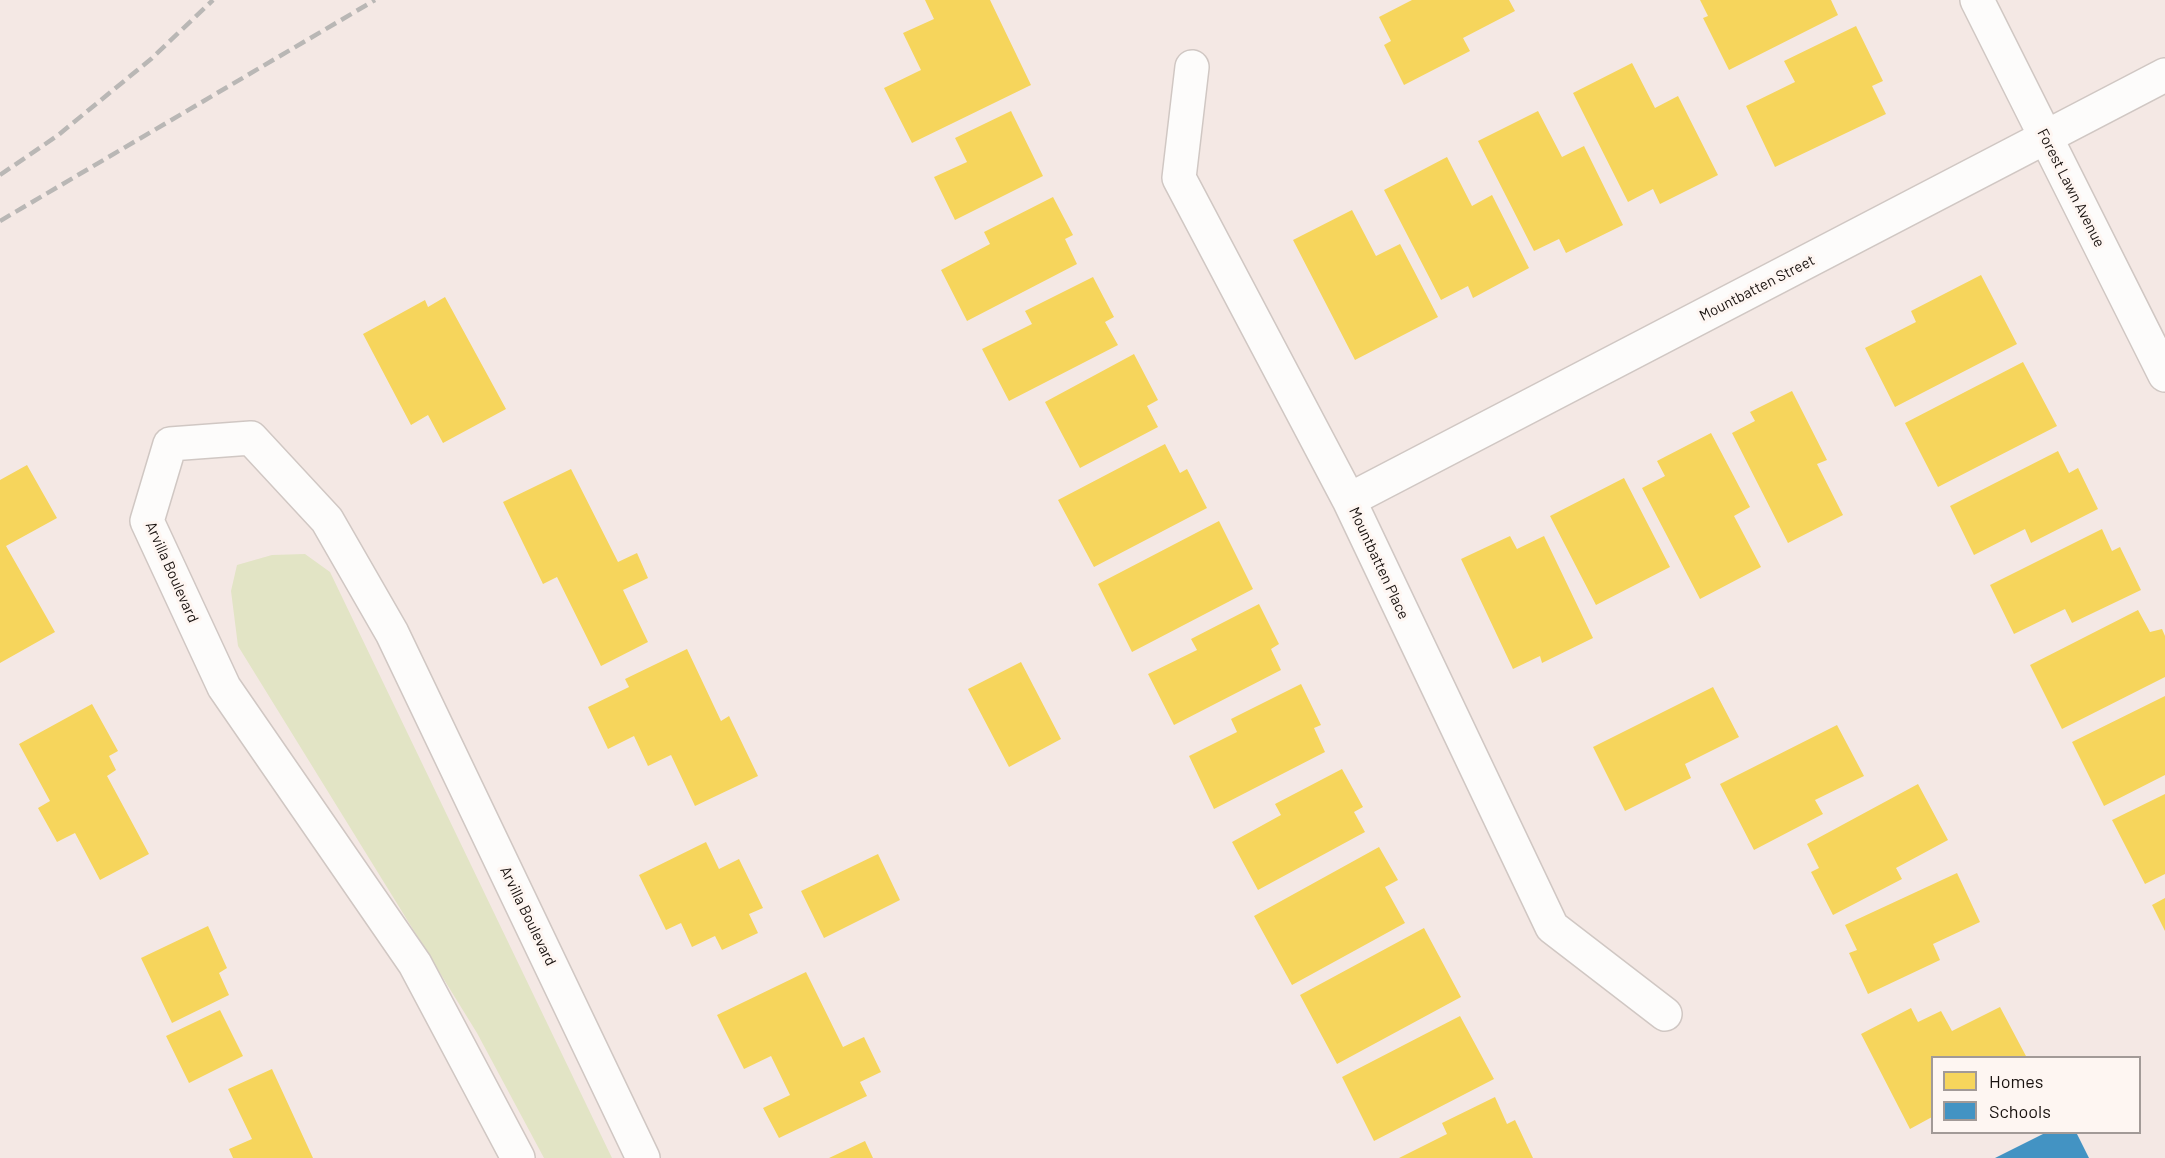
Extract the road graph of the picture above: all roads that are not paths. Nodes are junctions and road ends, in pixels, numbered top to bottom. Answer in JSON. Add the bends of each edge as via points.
{"nodes":[{"id":1,"x":1977,"y":0,"type":"edge"},
{"id":2,"x":1192,"y":67,"type":"dead end"},
{"id":3,"x":2165,"y":75,"type":"edge"},
{"id":4,"x":2046,"y":138,"type":"junction"},
{"id":5,"x":2165,"y":375,"type":"edge"},
{"id":6,"x":1349,"y":500,"type":"junction"},
{"id":7,"x":1665,"y":1014,"type":"dead end"},
{"id":8,"x":518,"y":1158,"type":"edge"},
{"id":9,"x":643,"y":1158,"type":"edge"}],
"edges":[{"from":1,"to":4,"type":"street","name":"Forest Lawn Avenue"},
{"from":2,"to":6,"type":"street","name":"Mountbatten Place","via":[[1179,178]]},
{"from":3,"to":4,"type":"street","name":"Mountbatten Street"},
{"from":4,"to":5,"type":"street","name":"Forest Lawn Avenue"},
{"from":4,"to":6,"type":"street","name":"Mountbatten Street"},
{"from":6,"to":7,"type":"street","name":"Mountbatten Place","via":[[1552,927]]},
{"from":8,"to":9,"type":"street","name":"Arvilla Boulevard","via":[[415,964],[224,687],[147,521],[170,444],[251,438],[327,520],[392,633]]}]}
